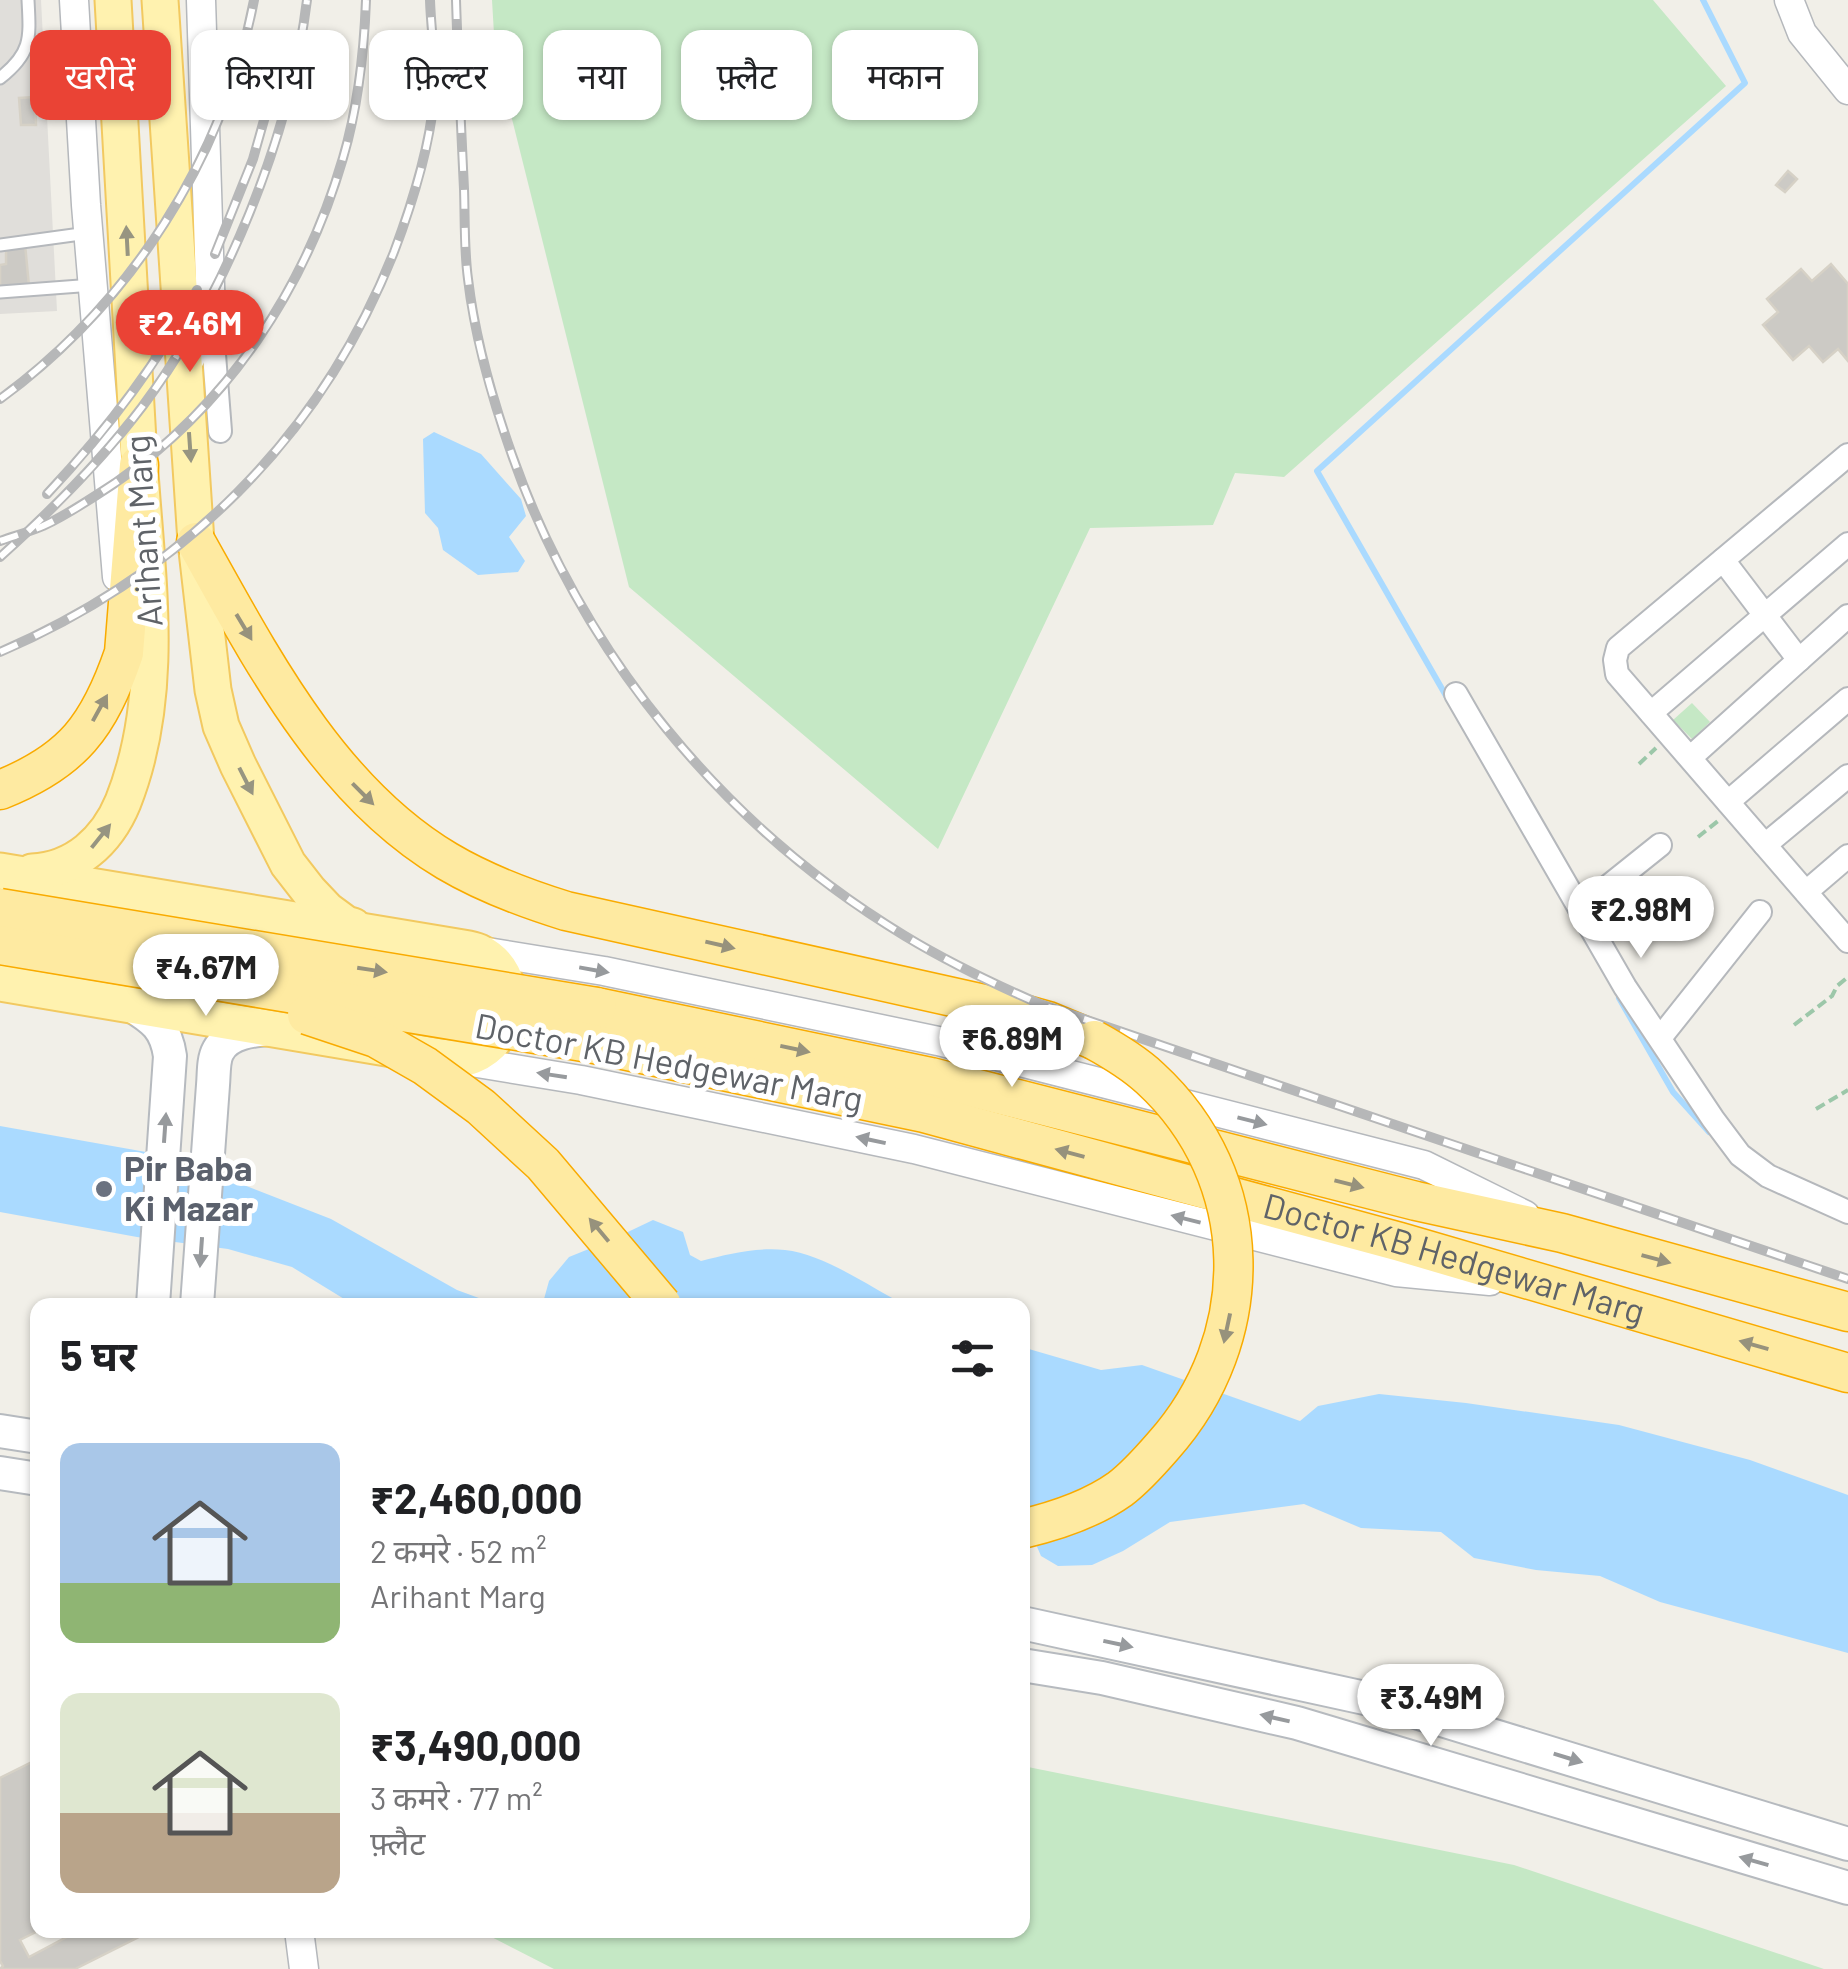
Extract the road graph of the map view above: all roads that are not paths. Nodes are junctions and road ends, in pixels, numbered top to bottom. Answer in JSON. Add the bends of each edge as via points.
{"nodes":[{"id":1,"x":28,"y":0,"type":"edge"},
{"id":2,"x":74,"y":0,"type":"edge"},
{"id":3,"x":113,"y":0,"type":"edge"},
{"id":4,"x":160,"y":0,"type":"edge"},
{"id":5,"x":201,"y":0,"type":"edge"},
{"id":6,"x":1792,"y":1,"type":"edge"},
{"id":7,"x":0,"y":78,"type":"edge"},
{"id":8,"x":1847,"y":85,"type":"edge"},
{"id":9,"x":88,"y":233,"type":"junction"},
{"id":10,"x":0,"y":245,"type":"edge"},
{"id":11,"x":93,"y":285,"type":"junction"},
{"id":12,"x":0,"y":292,"type":"edge"},
{"id":13,"x":212,"y":316,"type":"junction"},
{"id":14,"x":185,"y":369,"type":"junction"},
{"id":15,"x":220,"y":430,"type":"dead end"},
{"id":16,"x":1848,"y":455,"type":"edge"},
{"id":17,"x":139,"y":465,"type":"junction"},
{"id":18,"x":196,"y":542,"type":"junction"},
{"id":19,"x":1848,"y":544,"type":"edge"},
{"id":20,"x":1723,"y":560,"type":"junction"},
{"id":21,"x":1764,"y":616,"type":"junction"},
{"id":22,"x":1845,"y":624,"type":"edge"},
{"id":23,"x":124,"y":653,"type":"junction"},
{"id":24,"x":1799,"y":660,"type":"junction"},
{"id":25,"x":1456,"y":694,"type":"dead end"},
{"id":26,"x":1848,"y":699,"type":"edge"},
{"id":27,"x":1651,"y":713,"type":"junction"},
{"id":28,"x":1690,"y":757,"type":"junction"},
{"id":29,"x":1848,"y":776,"type":"edge"},
{"id":30,"x":0,"y":790,"type":"edge"},
{"id":31,"x":1728,"y":802,"type":"junction"},
{"id":32,"x":1660,"y":845,"type":"dead end"},
{"id":33,"x":1766,"y":846,"type":"junction"},
{"id":34,"x":1848,"y":856,"type":"edge"},
{"id":35,"x":5,"y":879,"type":"edge"},
{"id":36,"x":82,"y":884,"type":"junction"},
{"id":37,"x":1806,"y":892,"type":"junction"},
{"id":38,"x":1580,"y":909,"type":"junction"},
{"id":39,"x":1760,"y":912,"type":"dead end"},
{"id":40,"x":315,"y":923,"type":"junction"},
{"id":41,"x":372,"y":932,"type":"junction"},
{"id":42,"x":1846,"y":934,"type":"edge"},
{"id":43,"x":0,"y":945,"type":"edge"},
{"id":44,"x":464,"y":948,"type":"junction"},
{"id":45,"x":197,"y":978,"type":"junction"},
{"id":46,"x":0,"y":983,"type":"edge"},
{"id":47,"x":63,"y":994,"type":"junction"},
{"id":48,"x":131,"y":1005,"type":"junction"},
{"id":49,"x":593,"y":1025,"type":"junction"},
{"id":50,"x":284,"y":1031,"type":"junction"},
{"id":51,"x":1660,"y":1038,"type":"junction"},
{"id":52,"x":440,"y":1058,"type":"junction"},
{"id":53,"x":1848,"y":1212,"type":"edge"},
{"id":54,"x":1562,"y":1234,"type":"junction"},
{"id":55,"x":1556,"y":1287,"type":"junction"},
{"id":56,"x":153,"y":1298,"type":"edge"},
{"id":57,"x":198,"y":1298,"type":"edge"},
{"id":58,"x":656,"y":1298,"type":"edge"},
{"id":59,"x":1848,"y":1312,"type":"edge"},
{"id":60,"x":1848,"y":1373,"type":"edge"},
{"id":61,"x":0,"y":1432,"type":"edge"},
{"id":62,"x":30,"y":1436,"type":"edge"},
{"id":63,"x":0,"y":1473,"type":"edge"},
{"id":64,"x":30,"y":1478,"type":"edge"},
{"id":65,"x":1030,"y":1528,"type":"edge"},
{"id":66,"x":1030,"y":1624,"type":"edge"},
{"id":67,"x":1030,"y":1666,"type":"edge"},
{"id":68,"x":1848,"y":1844,"type":"edge"},
{"id":69,"x":1848,"y":1888,"type":"edge"},
{"id":70,"x":300,"y":1938,"type":"edge"},
{"id":71,"x":304,"y":1969,"type":"edge"}],
"edges":[{"from":1,"to":7,"type":"lane","via":[[26,50]]},
{"from":2,"to":9,"type":"street"},
{"from":17,"to":3,"type":"main road","name":"Arihant Marg","one_way":true},
{"from":4,"to":14,"type":"main road","name":"Arihant Marg"},
{"from":5,"to":13,"type":"street"},
{"from":6,"to":8,"type":"street","via":[[1802,33]]},
{"from":9,"to":10,"type":"lane"},
{"from":9,"to":11,"type":"street"},
{"from":11,"to":12,"type":"lane"},
{"from":11,"to":23,"type":"street"},
{"from":13,"to":14,"type":"street"},
{"from":13,"to":15,"type":"street"},
{"from":14,"to":18,"type":"main road","name":"Arihant Marg","one_way":true},
{"from":16,"to":20,"type":"street"},
{"from":17,"to":23,"type":"highway"},
{"from":35,"to":17,"type":"main road","name":"Arihant Marg","one_way":true,"via":[[54,870],[87,853],[111,825],[134,770],[151,653]]},
{"from":18,"to":41,"type":"main road","name":"Arihant Marg","one_way":true,"via":[[213,690],[238,765],[288,864],[309,891],[346,924]]},
{"from":18,"to":65,"type":"highway","one_way":true,"bridge":true,"via":[[302,718],[345,776],[391,821],[446,860],[566,911],[1048,1020],[1114,1051],[1168,1096],[1200,1142],[1230,1223],[1233,1285],[1223,1345],[1182,1426],[1141,1471],[1086,1508]]},
{"from":19,"to":21,"type":"street"},
{"from":20,"to":21,"type":"street"},
{"from":20,"to":27,"type":"street","via":[[1618,648],[1618,674]]},
{"from":21,"to":24,"type":"street"},
{"from":21,"to":27,"type":"street"},
{"from":22,"to":24,"type":"street"},
{"from":30,"to":23,"type":"highway","one_way":true,"via":[[76,745],[98,716]]},
{"from":24,"to":28,"type":"street"},
{"from":25,"to":38,"type":"street"},
{"from":26,"to":31,"type":"street"},
{"from":27,"to":28,"type":"street"},
{"from":28,"to":31,"type":"street"},
{"from":29,"to":33,"type":"street"},
{"from":31,"to":33,"type":"street"},
{"from":32,"to":38,"type":"street"},
{"from":33,"to":37,"type":"street"},
{"from":34,"to":37,"type":"street"},
{"from":35,"to":36,"type":"main road"},
{"from":35,"to":49,"type":"highway","name":"Doctor KB Hedgewar Marg","one_way":true,"bridge":true},
{"from":36,"to":40,"type":"main road"},
{"from":36,"to":47,"type":"main road"},
{"from":37,"to":42,"type":"street"},
{"from":38,"to":51,"type":"street"},
{"from":39,"to":51,"type":"street"},
{"from":40,"to":41,"type":"main road"},
{"from":40,"to":50,"type":"main road"},
{"from":41,"to":44,"type":"main road"},
{"from":43,"to":45,"type":"highway","name":"Doctor KB Hedgewar Marg","bridge":true},
{"from":44,"to":52,"type":"main road","via":[[480,952],[504,979],[508,1014],[502,1031],[475,1055]]},
{"from":44,"to":54,"type":"street","one_way":true,"via":[[938,1041],[1424,1165]]},
{"from":45,"to":49,"type":"highway","name":"Doctor KB Hedgewar Marg","bridge":true},
{"from":58,"to":45,"type":"highway","one_way":true,"bridge":true,"via":[[543,1164],[425,1066],[376,1038]]},
{"from":46,"to":47,"type":"main road"},
{"from":47,"to":48,"type":"main road"},
{"from":48,"to":50,"type":"main road"},
{"from":56,"to":48,"type":"main road","one_way":true,"via":[[170,1056],[150,1016]]},
{"from":49,"to":54,"type":"highway","name":"Doctor KB Hedgewar Marg","one_way":true,"bridge":true,"via":[[931,1077]]},
{"from":55,"to":49,"type":"highway","name":"Doctor KB Hedgewar Marg","one_way":true,"bridge":true},
{"from":50,"to":52,"type":"main road"},
{"from":50,"to":57,"type":"main road","one_way":true,"via":[[242,1033],[218,1050]]},
{"from":51,"to":53,"type":"street","via":[[1740,1154],[1768,1176]]},
{"from":55,"to":52,"type":"street","one_way":true,"via":[[1396,1272],[914,1149]]},
{"from":54,"to":59,"type":"highway","name":"Doctor KB Hedgewar Marg","one_way":true},
{"from":60,"to":55,"type":"highway","name":"Doctor KB Hedgewar Marg","one_way":true},
{"from":61,"to":62,"type":"main road"},
{"from":63,"to":64,"type":"main road"},
{"from":66,"to":68,"type":"main road","one_way":true,"via":[[1382,1702]]},
{"from":69,"to":67,"type":"main road","one_way":true,"via":[[1297,1723]]},
{"from":70,"to":71,"type":"street"}]}
